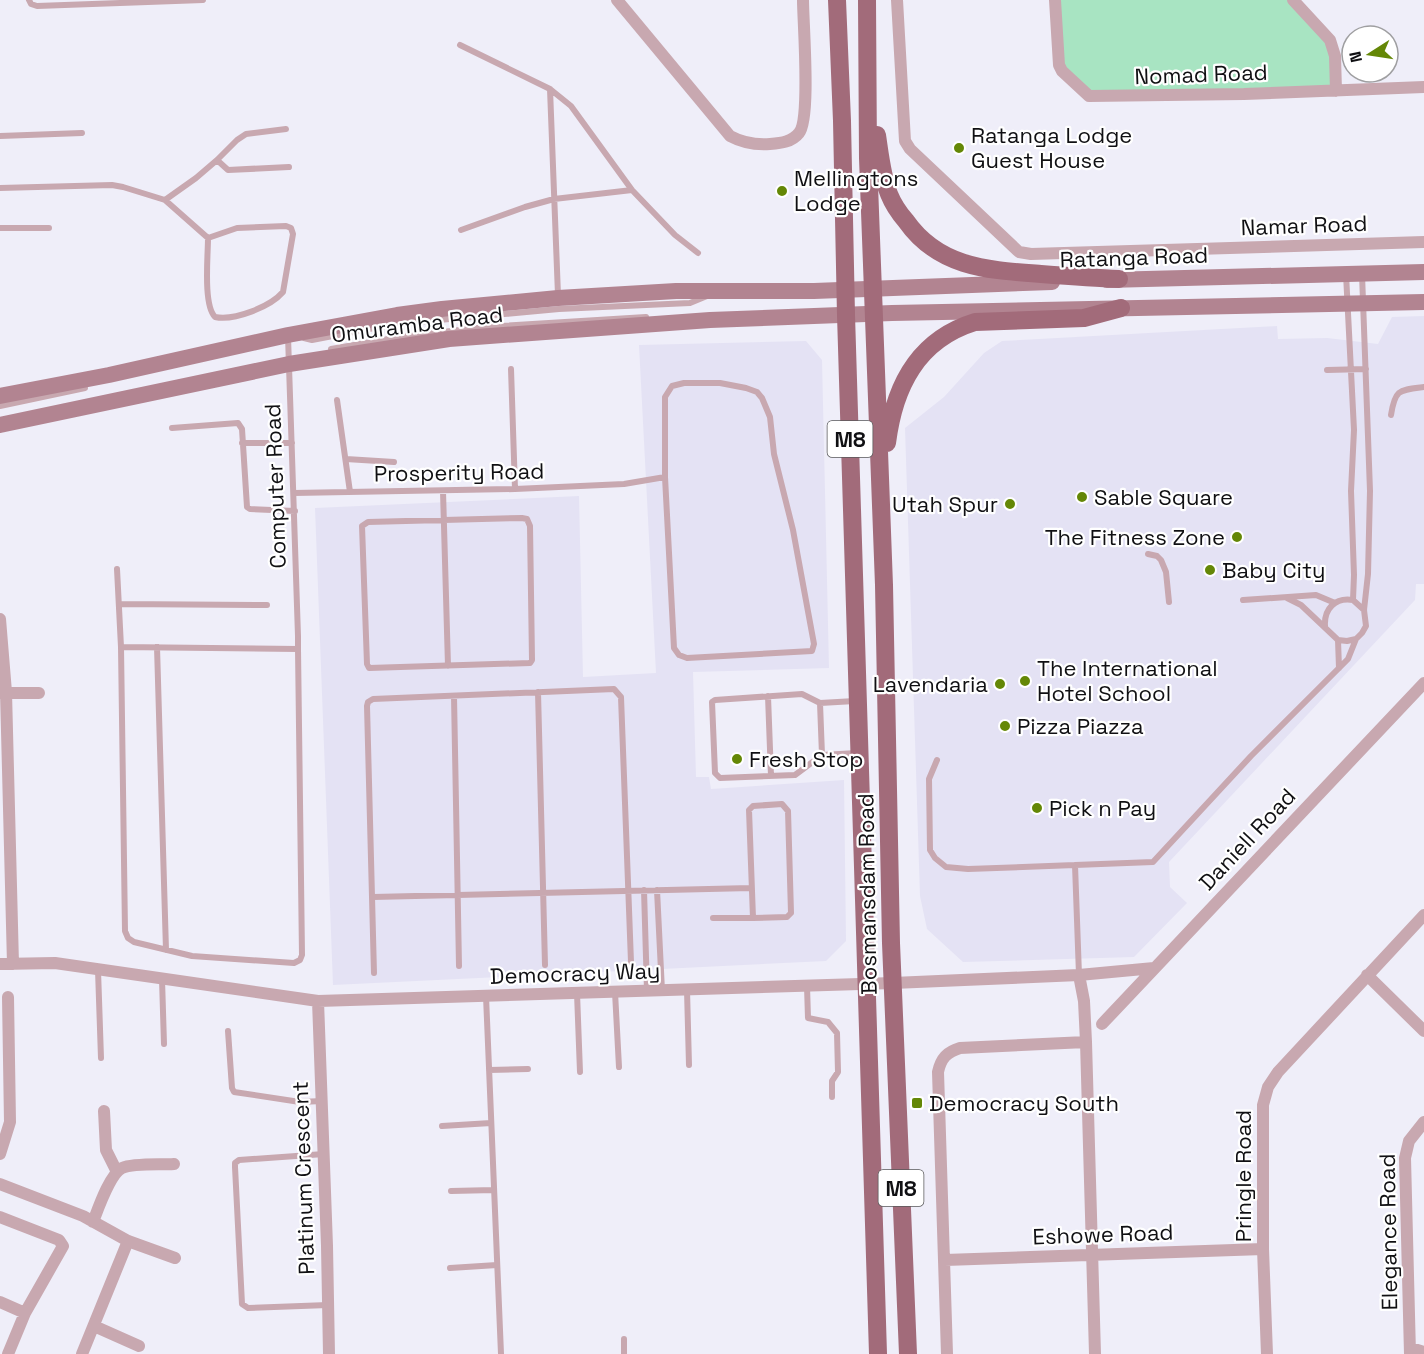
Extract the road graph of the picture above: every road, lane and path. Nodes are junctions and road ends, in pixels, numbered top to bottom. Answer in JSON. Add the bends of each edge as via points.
{"nodes":[{"id":1,"x":29,"y":0,"type":"edge"},
{"id":2,"x":203,"y":0,"type":"edge"},
{"id":3,"x":617,"y":0,"type":"edge"},
{"id":4,"x":803,"y":0,"type":"edge"},
{"id":5,"x":837,"y":0,"type":"edge"},
{"id":6,"x":867,"y":0,"type":"edge"},
{"id":7,"x":897,"y":0,"type":"edge"},
{"id":8,"x":1055,"y":0,"type":"edge"},
{"id":9,"x":1293,"y":0,"type":"edge"},
{"id":10,"x":460,"y":45,"type":"dead end"},
{"id":11,"x":868,"y":86,"type":"junction"},
{"id":12,"x":1424,"y":87,"type":"edge"},
{"id":13,"x":550,"y":89,"type":"junction"},
{"id":14,"x":1336,"y":91,"type":"junction"},
{"id":15,"x":286,"y":129,"type":"dead end"},
{"id":16,"x":82,"y":133,"type":"dead end"},
{"id":17,"x":0,"y":136,"type":"edge"},
{"id":18,"x":217,"y":160,"type":"junction"},
{"id":19,"x":289,"y":167,"type":"dead end"},
{"id":20,"x":0,"y":188,"type":"edge"},
{"id":21,"x":632,"y":190,"type":"junction"},
{"id":22,"x":554,"y":199,"type":"junction"},
{"id":23,"x":165,"y":200,"type":"junction"},
{"id":24,"x":0,"y":228,"type":"edge"},
{"id":25,"x":49,"y":228,"type":"dead end"},
{"id":26,"x":461,"y":230,"type":"dead end"},
{"id":27,"x":208,"y":238,"type":"junction"},
{"id":28,"x":1424,"y":242,"type":"edge"},
{"id":29,"x":698,"y":253,"type":"dead end"},
{"id":30,"x":1424,"y":272,"type":"edge"},
{"id":31,"x":1354,"y":273,"type":"junction"},
{"id":32,"x":1119,"y":279,"type":"junction"},
{"id":33,"x":873,"y":288,"type":"junction"},
{"id":34,"x":845,"y":289,"type":"junction"},
{"id":35,"x":715,"y":292,"type":"junction"},
{"id":36,"x":558,"y":298,"type":"junction"},
{"id":37,"x":1424,"y":302,"type":"edge"},
{"id":38,"x":1356,"y":304,"type":"junction"},
{"id":39,"x":1121,"y":308,"type":"junction"},
{"id":40,"x":874,"y":314,"type":"junction"},
{"id":41,"x":846,"y":315,"type":"junction"},
{"id":42,"x":292,"y":334,"type":"junction"},
{"id":43,"x":192,"y":356,"type":"junction"},
{"id":44,"x":289,"y":361,"type":"junction"},
{"id":45,"x":174,"y":369,"type":"dead end"},
{"id":46,"x":511,"y":369,"type":"dead end"},
{"id":47,"x":1366,"y":369,"type":"junction"},
{"id":48,"x":1327,"y":370,"type":"dead end"},
{"id":49,"x":1352,"y":370,"type":"junction"},
{"id":50,"x":122,"y":380,"type":"dead end"},
{"id":51,"x":100,"y":385,"type":"dead end"},
{"id":52,"x":89,"y":387,"type":"dead end"},
{"id":53,"x":1424,"y":387,"type":"edge"},
{"id":54,"x":0,"y":396,"type":"edge"},
{"id":55,"x":337,"y":400,"type":"dead end"},
{"id":56,"x":0,"y":406,"type":"edge"},
{"id":57,"x":1391,"y":415,"type":"dead end"},
{"id":58,"x":6,"y":420,"type":"edge"},
{"id":59,"x":172,"y":428,"type":"dead end"},
{"id":60,"x":242,"y":443,"type":"junction"},
{"id":61,"x":292,"y":443,"type":"junction"},
{"id":62,"x":346,"y":459,"type":"junction"},
{"id":63,"x":394,"y":462,"type":"dead end"},
{"id":64,"x":665,"y":477,"type":"junction"},
{"id":65,"x":515,"y":489,"type":"junction"},
{"id":66,"x":443,"y":491,"type":"junction"},
{"id":67,"x":350,"y":492,"type":"junction"},
{"id":68,"x":294,"y":493,"type":"junction"},
{"id":69,"x":880,"y":498,"type":"junction"},
{"id":70,"x":295,"y":511,"type":"junction"},
{"id":71,"x":444,"y":521,"type":"junction"},
{"id":72,"x":1148,"y":554,"type":"dead end"},
{"id":73,"x":117,"y":569,"type":"dead end"},
{"id":74,"x":1287,"y":598,"type":"junction"},
{"id":75,"x":1243,"y":600,"type":"dead end"},
{"id":76,"x":1353,"y":600,"type":"junction"},
{"id":77,"x":1169,"y":602,"type":"dead end"},
{"id":78,"x":1335,"y":603,"type":"junction"},
{"id":79,"x":119,"y":604,"type":"junction"},
{"id":80,"x":267,"y":606,"type":"dead end"},
{"id":81,"x":1364,"y":610,"type":"junction"},
{"id":82,"x":0,"y":619,"type":"edge"},
{"id":83,"x":1326,"y":627,"type":"junction"},
{"id":84,"x":1356,"y":639,"type":"junction"},
{"id":85,"x":1338,"y":640,"type":"junction"},
{"id":86,"x":121,"y":647,"type":"junction"},
{"id":87,"x":157,"y":647,"type":"junction"},
{"id":88,"x":298,"y":649,"type":"junction"},
{"id":89,"x":448,"y":666,"type":"junction"},
{"id":90,"x":1339,"y":668,"type":"junction"},
{"id":91,"x":1424,"y":683,"type":"edge"},
{"id":92,"x":538,"y":692,"type":"junction"},
{"id":93,"x":3,"y":693,"type":"edge"},
{"id":94,"x":39,"y":693,"type":"dead end"},
{"id":95,"x":454,"y":696,"type":"junction"},
{"id":96,"x":768,"y":696,"type":"junction"},
{"id":97,"x":858,"y":700,"type":"junction"},
{"id":98,"x":820,"y":703,"type":"junction"},
{"id":99,"x":860,"y":753,"type":"junction"},
{"id":100,"x":822,"y":755,"type":"junction"},
{"id":101,"x":3,"y":758,"type":"edge"},
{"id":102,"x":937,"y":760,"type":"dead end"},
{"id":103,"x":771,"y":776,"type":"junction"},
{"id":104,"x":1076,"y":866,"type":"junction"},
{"id":105,"x":751,"y":888,"type":"junction"},
{"id":106,"x":644,"y":890,"type":"junction"},
{"id":107,"x":657,"y":890,"type":"junction"},
{"id":108,"x":627,"y":891,"type":"junction"},
{"id":109,"x":544,"y":893,"type":"junction"},
{"id":110,"x":457,"y":895,"type":"junction"},
{"id":111,"x":373,"y":897,"type":"junction"},
{"id":112,"x":1424,"y":915,"type":"edge"},
{"id":113,"x":713,"y":918,"type":"dead end"},
{"id":114,"x":753,"y":918,"type":"junction"},
{"id":115,"x":166,"y":950,"type":"junction"},
{"id":116,"x":631,"y":962,"type":"dead end"},
{"id":117,"x":6,"y":964,"type":"edge"},
{"id":118,"x":545,"y":965,"type":"dead end"},
{"id":119,"x":459,"y":966,"type":"dead end"},
{"id":120,"x":1154,"y":968,"type":"junction"},
{"id":121,"x":98,"y":969,"type":"junction"},
{"id":122,"x":374,"y":973,"type":"dead end"},
{"id":123,"x":1079,"y":975,"type":"junction"},
{"id":124,"x":1367,"y":975,"type":"junction"},
{"id":125,"x":162,"y":978,"type":"junction"},
{"id":126,"x":893,"y":983,"type":"junction"},
{"id":127,"x":866,"y":984,"type":"junction"},
{"id":128,"x":807,"y":986,"type":"junction"},
{"id":129,"x":687,"y":990,"type":"junction"},
{"id":130,"x":647,"y":991,"type":"junction"},
{"id":131,"x":662,"y":991,"type":"junction"},
{"id":132,"x":615,"y":992,"type":"junction"},
{"id":133,"x":577,"y":993,"type":"junction"},
{"id":134,"x":486,"y":996,"type":"junction"},
{"id":135,"x":8,"y":997,"type":"dead end"},
{"id":136,"x":318,"y":1001,"type":"junction"},
{"id":137,"x":1102,"y":1024,"type":"dead end"},
{"id":138,"x":228,"y":1031,"type":"dead end"},
{"id":139,"x":1424,"y":1031,"type":"edge"},
{"id":140,"x":1086,"y":1042,"type":"junction"},
{"id":141,"x":164,"y":1044,"type":"dead end"},
{"id":142,"x":101,"y":1058,"type":"dead end"},
{"id":143,"x":689,"y":1065,"type":"dead end"},
{"id":144,"x":619,"y":1067,"type":"dead end"},
{"id":145,"x":528,"y":1069,"type":"dead end"},
{"id":146,"x":489,"y":1070,"type":"junction"},
{"id":147,"x":580,"y":1072,"type":"dead end"},
{"id":148,"x":832,"y":1097,"type":"dead end"},
{"id":149,"x":322,"y":1101,"type":"junction"},
{"id":150,"x":104,"y":1111,"type":"dead end"},
{"id":151,"x":1424,"y":1122,"type":"edge"},
{"id":152,"x":491,"y":1123,"type":"junction"},
{"id":153,"x":442,"y":1126,"type":"dead end"},
{"id":154,"x":324,"y":1154,"type":"junction"},
{"id":155,"x":0,"y":1155,"type":"edge"},
{"id":156,"x":174,"y":1164,"type":"dead end"},
{"id":157,"x":117,"y":1172,"type":"junction"},
{"id":158,"x":0,"y":1184,"type":"edge"},
{"id":159,"x":494,"y":1190,"type":"junction"},
{"id":160,"x":451,"y":1191,"type":"dead end"},
{"id":161,"x":0,"y":1217,"type":"edge"},
{"id":162,"x":93,"y":1222,"type":"junction"},
{"id":163,"x":128,"y":1242,"type":"junction"},
{"id":164,"x":1263,"y":1249,"type":"junction"},
{"id":165,"x":1092,"y":1256,"type":"junction"},
{"id":166,"x":175,"y":1258,"type":"dead end"},
{"id":167,"x":945,"y":1260,"type":"junction"},
{"id":168,"x":497,"y":1265,"type":"junction"},
{"id":169,"x":450,"y":1268,"type":"dead end"},
{"id":170,"x":0,"y":1302,"type":"edge"},
{"id":171,"x":328,"y":1305,"type":"junction"},
{"id":172,"x":24,"y":1313,"type":"junction"},
{"id":173,"x":94,"y":1326,"type":"junction"},
{"id":174,"x":624,"y":1339,"type":"dead end"},
{"id":175,"x":139,"y":1346,"type":"dead end"},
{"id":176,"x":1411,"y":1351,"type":"edge"},
{"id":177,"x":1424,"y":1352,"type":"edge"},
{"id":178,"x":8,"y":1354,"type":"edge"},
{"id":179,"x":82,"y":1354,"type":"edge"},
{"id":180,"x":328,"y":1354,"type":"edge"},
{"id":181,"x":501,"y":1354,"type":"edge"},
{"id":182,"x":624,"y":1354,"type":"edge"},
{"id":183,"x":878,"y":1354,"type":"edge"},
{"id":184,"x":908,"y":1354,"type":"edge"},
{"id":185,"x":947,"y":1354,"type":"edge"},
{"id":186,"x":1095,"y":1354,"type":"edge"},
{"id":187,"x":1267,"y":1354,"type":"edge"}],
"edges":[{"from":1,"to":2,"type":"lane","via":[[37,6]]},
{"from":3,"to":4,"type":"street","via":[[730,136],[766,144],[790,141],[804,125]]},
{"from":5,"to":34,"type":"main road","name":"Bosmansdam Road","number":"M8"},
{"from":6,"to":11,"type":"main road","name":"Bosmansdam Road","number":"M8"},
{"from":7,"to":28,"type":"street","name":"Namar Road","via":[[905,141],[1021,253]]},
{"from":8,"to":14,"type":"street","name":"Nomad Road","via":[[1059,65],[1089,96]]},
{"from":9,"to":14,"type":"street","via":[[1330,40],[1335,56]]},
{"from":10,"to":13,"type":"lane"},
{"from":11,"to":32,"type":"main road","via":[[889,194],[913,232],[927,245],[952,259],[995,270]]},
{"from":11,"to":33,"type":"main road","name":"Bosmansdam Road","number":"M8"},
{"from":12,"to":14,"type":"street","name":"Nomad Road"},
{"from":13,"to":21,"type":"lane","via":[[571,106]]},
{"from":13,"to":22,"type":"lane"},
{"from":15,"to":18,"type":"lane","via":[[246,134]]},
{"from":16,"to":17,"type":"lane"},
{"from":18,"to":19,"type":"lane","via":[[228,170]]},
{"from":18,"to":23,"type":"lane"},
{"from":20,"to":23,"type":"lane","via":[[112,185]]},
{"from":21,"to":22,"type":"lane"},
{"from":21,"to":29,"type":"lane"},
{"from":22,"to":26,"type":"lane"},
{"from":22,"to":36,"type":"lane"},
{"from":23,"to":27,"type":"lane"},
{"from":24,"to":25,"type":"lane"},
{"from":27,"to":27,"type":"lane","via":[[208,295],[215,317],[243,314],[283,292],[291,228],[237,228]]},
{"from":30,"to":31,"type":"main road","name":"Ratanga Road"},
{"from":31,"to":32,"type":"main road","name":"Ratanga Road"},
{"from":31,"to":38,"type":"lane"},
{"from":31,"to":38,"type":"lane"},
{"from":32,"to":33,"type":"main road","name":"Ratanga Road"},
{"from":33,"to":34,"type":"main road","name":"Ratanga Road"},
{"from":33,"to":40,"type":"main road","name":"Bosmansdam Road","number":"M8"},
{"from":34,"to":35,"type":"main road","name":"Omuramba Road"},
{"from":34,"to":41,"type":"main road","name":"Bosmansdam Road","number":"M8"},
{"from":35,"to":36,"type":"main road","name":"Omuramba Road"},
{"from":35,"to":42,"type":"lane","via":[[690,303],[559,309],[395,324],[312,340]]},
{"from":36,"to":42,"type":"main road","name":"Omuramba Road","via":[[419,312]]},
{"from":37,"to":38,"type":"main road"},
{"from":38,"to":39,"type":"main road"},
{"from":38,"to":47,"type":"lane"},
{"from":38,"to":49,"type":"lane"},
{"from":39,"to":40,"type":"main road"},
{"from":39,"to":69,"type":"main road","via":[[1084,318],[975,322],[929,348],[902,384],[894,405]]},
{"from":40,"to":41,"type":"main road"},
{"from":40,"to":69,"type":"main road","name":"Bosmansdam Road","number":"M8"},
{"from":41,"to":44,"type":"main road","name":"Omuramba Road","via":[[710,320],[449,339]]},
{"from":41,"to":97,"type":"main road","name":"Bosmansdam Road","number":"M8"},
{"from":42,"to":43,"type":"main road","name":"Omuramba Road"},
{"from":42,"to":44,"type":"lane","name":"Computer Road"},
{"from":43,"to":45,"type":"lane"},
{"from":43,"to":54,"type":"main road","name":"Omuramba Road"},
{"from":44,"to":58,"type":"main road","name":"Omuramba Road"},
{"from":44,"to":61,"type":"lane","name":"Computer Road"},
{"from":46,"to":65,"type":"lane"},
{"from":47,"to":49,"type":"lane"},
{"from":47,"to":81,"type":"lane","via":[[1370,491]]},
{"from":48,"to":49,"type":"lane"},
{"from":49,"to":76,"type":"lane"},
{"from":50,"to":51,"type":"lane"},
{"from":52,"to":56,"type":"lane"},
{"from":53,"to":57,"type":"lane","via":[[1401,390],[1394,397]]},
{"from":55,"to":62,"type":"lane"},
{"from":59,"to":60,"type":"lane","via":[[238,423]]},
{"from":60,"to":61,"type":"lane"},
{"from":60,"to":70,"type":"lane","via":[[247,507]]},
{"from":61,"to":68,"type":"lane","name":"Computer Road"},
{"from":62,"to":63,"type":"lane"},
{"from":62,"to":67,"type":"lane"},
{"from":64,"to":64,"type":"lane","via":[[665,397],[672,386],[720,383],[757,392],[770,417],[775,460],[793,530],[814,644],[812,651],[687,658],[678,655],[673,643]]},
{"from":64,"to":65,"type":"lane","name":"Prosperity Road","via":[[624,484]]},
{"from":65,"to":66,"type":"lane","name":"Prosperity Road"},
{"from":66,"to":67,"type":"lane","name":"Prosperity Road"},
{"from":66,"to":71,"type":"lane"},
{"from":67,"to":68,"type":"lane","name":"Prosperity Road"},
{"from":68,"to":70,"type":"lane","name":"Computer Road"},
{"from":69,"to":126,"type":"main road","name":"Bosmansdam Road","number":"M8"},
{"from":70,"to":88,"type":"lane","name":"Computer Road"},
{"from":71,"to":89,"type":"lane"},
{"from":71,"to":89,"type":"lane","via":[[368,522],[362,526],[368,666]]},
{"from":71,"to":89,"type":"lane","via":[[522,518],[530,526],[531,662]]},
{"from":72,"to":77,"type":"lane","via":[[1157,556],[1164,564]]},
{"from":73,"to":79,"type":"lane","name":"Computer Road"},
{"from":74,"to":75,"type":"lane"},
{"from":74,"to":78,"type":"lane","via":[[1316,595]]},
{"from":74,"to":83,"type":"lane"},
{"from":76,"to":78,"type":"lane"},
{"from":76,"to":81,"type":"lane"},
{"from":78,"to":83,"type":"lane","via":[[1325,617]]},
{"from":79,"to":80,"type":"lane"},
{"from":79,"to":86,"type":"lane","name":"Computer Road"},
{"from":81,"to":84,"type":"lane","via":[[1366,626]]},
{"from":82,"to":93,"type":"street"},
{"from":83,"to":85,"type":"lane"},
{"from":84,"to":85,"type":"lane"},
{"from":84,"to":90,"type":"lane","via":[[1348,659]]},
{"from":85,"to":90,"type":"lane"},
{"from":86,"to":87,"type":"lane"},
{"from":86,"to":115,"type":"lane","name":"Computer Road","via":[[125,932],[134,942]]},
{"from":87,"to":88,"type":"lane"},
{"from":87,"to":115,"type":"lane"},
{"from":88,"to":115,"type":"lane","name":"Computer Road","via":[[302,956],[294,963],[192,956]]},
{"from":90,"to":104,"type":"lane","via":[[1153,862]]},
{"from":91,"to":120,"type":"street","name":"Daniell Road"},
{"from":92,"to":95,"type":"lane"},
{"from":92,"to":108,"type":"lane","via":[[614,689],[621,697]]},
{"from":92,"to":109,"type":"lane"},
{"from":93,"to":94,"type":"street"},
{"from":93,"to":101,"type":"street"},
{"from":95,"to":110,"type":"lane"},
{"from":95,"to":111,"type":"lane","via":[[368,702]]},
{"from":96,"to":98,"type":"lane","via":[[802,694]]},
{"from":96,"to":103,"type":"lane"},
{"from":96,"to":103,"type":"lane","via":[[715,700],[712,704],[715,775]]},
{"from":97,"to":98,"type":"lane"},
{"from":97,"to":99,"type":"main road","name":"Bosmansdam Road","number":"M8"},
{"from":98,"to":100,"type":"lane"},
{"from":99,"to":100,"type":"lane"},
{"from":99,"to":127,"type":"main road","name":"Bosmansdam Road","number":"M8"},
{"from":100,"to":103,"type":"lane","via":[[799,773]]},
{"from":101,"to":117,"type":"street"},
{"from":102,"to":104,"type":"lane","via":[[929,779],[930,850],[946,867]]},
{"from":104,"to":123,"type":"lane"},
{"from":105,"to":107,"type":"lane"},
{"from":105,"to":114,"type":"lane"},
{"from":105,"to":114,"type":"lane","via":[[749,810],[783,804],[788,811],[791,913],[787,917]]},
{"from":106,"to":107,"type":"lane"},
{"from":106,"to":108,"type":"lane"},
{"from":106,"to":130,"type":"lane"},
{"from":107,"to":131,"type":"lane"},
{"from":108,"to":109,"type":"lane"},
{"from":108,"to":116,"type":"lane"},
{"from":109,"to":110,"type":"lane"},
{"from":109,"to":118,"type":"lane"},
{"from":110,"to":111,"type":"lane"},
{"from":110,"to":119,"type":"lane"},
{"from":111,"to":122,"type":"lane"},
{"from":112,"to":124,"type":"street","name":"Pringle Road"},
{"from":113,"to":114,"type":"lane"},
{"from":117,"to":121,"type":"street","name":"Democracy Way","via":[[55,963]]},
{"from":120,"to":123,"type":"street","name":"Democracy Way"},
{"from":120,"to":137,"type":"street","name":"Daniell Road"},
{"from":121,"to":125,"type":"street","name":"Democracy Way"},
{"from":121,"to":142,"type":"lane"},
{"from":123,"to":126,"type":"street","name":"Democracy Way"},
{"from":123,"to":140,"type":"street"},
{"from":124,"to":139,"type":"street"},
{"from":124,"to":164,"type":"street","name":"Pringle Road","via":[[1268,1087],[1263,1105]]},
{"from":125,"to":136,"type":"street","name":"Democracy Way"},
{"from":125,"to":141,"type":"lane"},
{"from":126,"to":127,"type":"street","name":"Democracy Way"},
{"from":126,"to":184,"type":"main road","name":"Bosmansdam Road","number":"M8"},
{"from":127,"to":128,"type":"street","name":"Democracy Way"},
{"from":127,"to":183,"type":"main road","name":"Bosmansdam Road","number":"M8"},
{"from":128,"to":129,"type":"street","name":"Democracy Way"},
{"from":128,"to":148,"type":"lane","via":[[808,1018],[828,1022],[837,1033],[838,1071],[832,1081]]},
{"from":129,"to":131,"type":"street","name":"Democracy Way"},
{"from":129,"to":143,"type":"lane"},
{"from":130,"to":131,"type":"street","name":"Democracy Way"},
{"from":130,"to":132,"type":"street","name":"Democracy Way"},
{"from":132,"to":133,"type":"street","name":"Democracy Way"},
{"from":132,"to":144,"type":"lane"},
{"from":133,"to":134,"type":"street","name":"Democracy Way"},
{"from":133,"to":147,"type":"lane"},
{"from":134,"to":136,"type":"street","name":"Democracy Way"},
{"from":134,"to":146,"type":"lane"},
{"from":135,"to":155,"type":"street","via":[[10,1122]]},
{"from":136,"to":149,"type":"street","name":"Platinum Crescent"},
{"from":138,"to":149,"type":"lane","via":[[234,1092],[300,1102]]},
{"from":140,"to":165,"type":"street"},
{"from":140,"to":167,"type":"street","via":[[960,1048],[944,1056],[938,1072]]},
{"from":145,"to":146,"type":"lane"},
{"from":146,"to":152,"type":"lane"},
{"from":149,"to":154,"type":"street","name":"Platinum Crescent"},
{"from":150,"to":157,"type":"street","via":[[106,1150]]},
{"from":151,"to":176,"type":"street","name":"Elegance Road","via":[[1409,1141],[1405,1158]]},
{"from":152,"to":153,"type":"lane"},
{"from":152,"to":159,"type":"lane"},
{"from":154,"to":171,"type":"street","name":"Platinum Crescent"},
{"from":154,"to":171,"type":"lane","via":[[239,1160],[235,1167],[242,1304],[248,1308]]},
{"from":156,"to":157,"type":"street","via":[[128,1167]]},
{"from":157,"to":162,"type":"street"},
{"from":158,"to":162,"type":"street"},
{"from":159,"to":160,"type":"lane"},
{"from":159,"to":168,"type":"lane"},
{"from":161,"to":172,"type":"street","via":[[59,1240],[63,1246]]},
{"from":162,"to":163,"type":"street"},
{"from":163,"to":166,"type":"street"},
{"from":163,"to":173,"type":"street"},
{"from":164,"to":165,"type":"street","name":"Eshowe Road"},
{"from":164,"to":187,"type":"street","name":"Pringle Road"},
{"from":165,"to":167,"type":"street","name":"Eshowe Road"},
{"from":165,"to":186,"type":"street"},
{"from":167,"to":185,"type":"street"},
{"from":168,"to":169,"type":"lane"},
{"from":168,"to":181,"type":"lane"},
{"from":170,"to":172,"type":"street"},
{"from":171,"to":180,"type":"street","name":"Platinum Crescent"},
{"from":172,"to":178,"type":"street"},
{"from":173,"to":175,"type":"street"},
{"from":173,"to":179,"type":"street"},
{"from":174,"to":182,"type":"lane"},
{"from":176,"to":177,"type":"street","name":"Elegance Road"}]}
